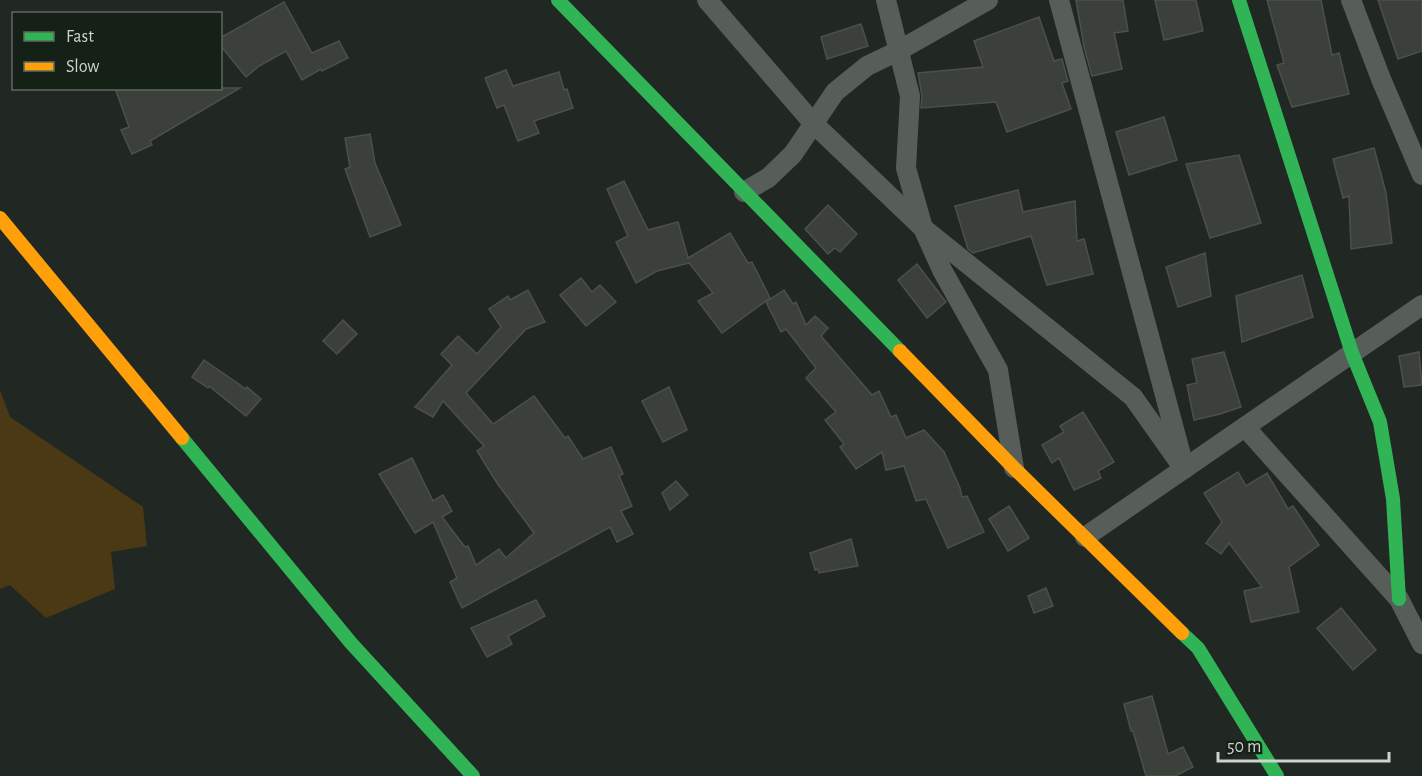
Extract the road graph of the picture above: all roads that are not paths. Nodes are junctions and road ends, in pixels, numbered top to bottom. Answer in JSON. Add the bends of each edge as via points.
{"nodes":[{"id":1,"x":558,"y":0,"type":"edge"},
{"id":2,"x":707,"y":0,"type":"edge"},
{"id":3,"x":886,"y":0,"type":"edge"},
{"id":4,"x":988,"y":0,"type":"edge"},
{"id":5,"x":1059,"y":0,"type":"edge"},
{"id":6,"x":1239,"y":0,"type":"edge"},
{"id":7,"x":1352,"y":0,"type":"edge"},
{"id":8,"x":898,"y":51,"type":"junction"},
{"id":9,"x":813,"y":123,"type":"junction"},
{"id":10,"x":1422,"y":175,"type":"edge"},
{"id":11,"x":744,"y":192,"type":"junction"},
{"id":12,"x":0,"y":218,"type":"edge"},
{"id":13,"x":923,"y":228,"type":"junction"},
{"id":14,"x":1422,"y":304,"type":"edge"},
{"id":15,"x":1352,"y":352,"type":"junction"},
{"id":16,"x":1245,"y":427,"type":"junction"},
{"id":17,"x":1014,"y":468,"type":"junction"},
{"id":18,"x":1184,"y":469,"type":"junction"},
{"id":19,"x":1085,"y":537,"type":"junction"},
{"id":20,"x":1399,"y":599,"type":"junction"},
{"id":21,"x":1422,"y":644,"type":"edge"},
{"id":22,"x":473,"y":776,"type":"edge"},
{"id":23,"x":1277,"y":776,"type":"edge"}],
"edges":[{"from":1,"to":11,"type":"street"},
{"from":2,"to":9,"type":"street"},
{"from":3,"to":8,"type":"street"},
{"from":4,"to":8,"type":"street"},
{"from":5,"to":18,"type":"street"},
{"from":6,"to":15,"type":"street"},
{"from":7,"to":10,"type":"street"},
{"from":8,"to":9,"type":"street","via":[[867,66],[835,92]]},
{"from":8,"to":13,"type":"street","via":[[910,96],[906,168]]},
{"from":9,"to":11,"type":"street","via":[[793,154],[768,178]]},
{"from":9,"to":13,"type":"street"},
{"from":11,"to":17,"type":"street"},
{"from":12,"to":22,"type":"street","via":[[351,643]]},
{"from":13,"to":17,"type":"street","via":[[998,370]]},
{"from":13,"to":18,"type":"street","via":[[1133,397]]},
{"from":14,"to":15,"type":"street"},
{"from":15,"to":16,"type":"street"},
{"from":15,"to":20,"type":"street","via":[[1380,422],[1393,499]]},
{"from":16,"to":18,"type":"street"},
{"from":16,"to":20,"type":"street"},
{"from":17,"to":19,"type":"street"},
{"from":18,"to":19,"type":"street"},
{"from":19,"to":23,"type":"street","via":[[1198,648]]},
{"from":20,"to":21,"type":"street"}]}
